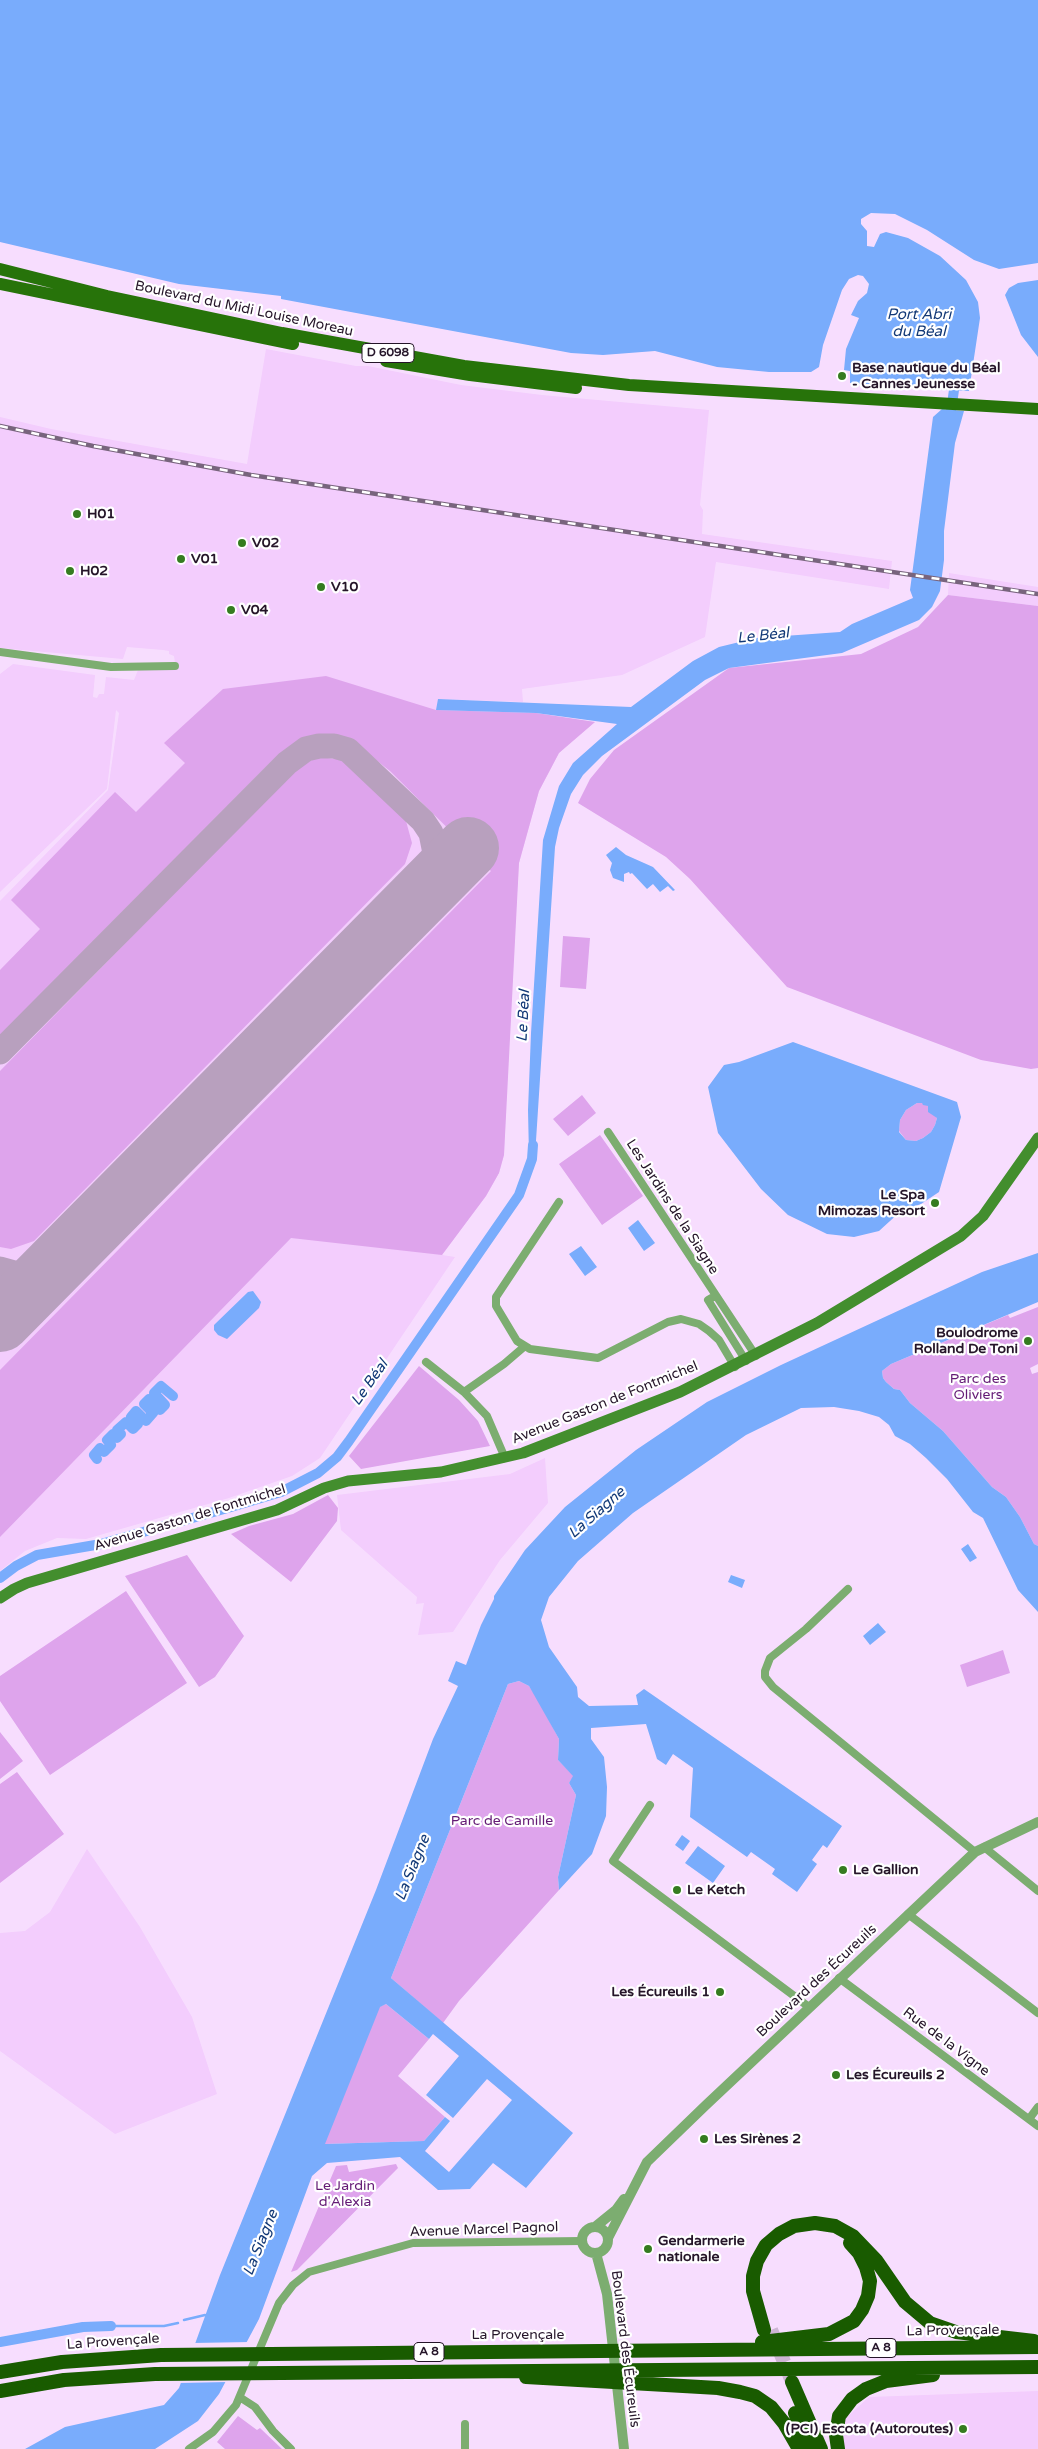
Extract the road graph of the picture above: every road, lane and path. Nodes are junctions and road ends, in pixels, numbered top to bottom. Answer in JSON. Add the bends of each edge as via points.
{"nodes":[{"id":1,"x":0,"y":269,"type":"edge"},
{"id":2,"x":0,"y":284,"type":"edge"},
{"id":3,"x":783,"y":396,"type":"junction"},
{"id":4,"x":1038,"y":409,"type":"edge"},
{"id":5,"x":0,"y":652,"type":"edge"},
{"id":6,"x":175,"y":666,"type":"dead end"},
{"id":7,"x":608,"y":1132,"type":"dead end"},
{"id":8,"x":1038,"y":1138,"type":"edge"},
{"id":9,"x":559,"y":1202,"type":"dead end"},
{"id":10,"x":525,"y":1346,"type":"junction"},
{"id":11,"x":751,"y":1359,"type":"junction"},
{"id":12,"x":426,"y":1362,"type":"dead end"},
{"id":13,"x":735,"y":1366,"type":"junction"},
{"id":14,"x":464,"y":1392,"type":"junction"},
{"id":15,"x":505,"y":1458,"type":"junction"},
{"id":16,"x":848,"y":1589,"type":"dead end"},
{"id":17,"x":0,"y":1598,"type":"edge"},
{"id":18,"x":650,"y":1805,"type":"dead end"},
{"id":19,"x":1038,"y":1822,"type":"edge"},
{"id":20,"x":979,"y":1849,"type":"junction"},
{"id":21,"x":1038,"y":1891,"type":"edge"},
{"id":22,"x":908,"y":1914,"type":"junction"},
{"id":23,"x":839,"y":1978,"type":"junction"},
{"id":24,"x":808,"y":2007,"type":"junction"},
{"id":25,"x":1038,"y":2013,"type":"edge"},
{"id":26,"x":1038,"y":2107,"type":"edge"},
{"id":27,"x":1029,"y":2119,"type":"junction"},
{"id":28,"x":1038,"y":2126,"type":"edge"},
{"id":29,"x":635,"y":2184,"type":"junction"},
{"id":30,"x":595,"y":2227,"type":"junction"},
{"id":31,"x":608,"y":2238,"type":"junction"},
{"id":32,"x":582,"y":2241,"type":"junction"},
{"id":33,"x":596,"y":2253,"type":"junction"},
{"id":34,"x":1038,"y":2342,"type":"edge"},
{"id":35,"x":1038,"y":2347,"type":"edge"},
{"id":36,"x":724,"y":2350,"type":"junction"},
{"id":37,"x":991,"y":2366,"type":"junction"},
{"id":38,"x":1038,"y":2367,"type":"edge"},
{"id":39,"x":0,"y":2372,"type":"edge"},
{"id":40,"x":632,"y":2376,"type":"junction"},
{"id":41,"x":0,"y":2391,"type":"edge"},
{"id":42,"x":240,"y":2398,"type":"junction"},
{"id":43,"x":465,"y":2424,"type":"dead end"},
{"id":44,"x":190,"y":2449,"type":"edge"},
{"id":45,"x":291,"y":2449,"type":"edge"},
{"id":46,"x":465,"y":2449,"type":"edge"},
{"id":47,"x":624,"y":2449,"type":"edge"},
{"id":48,"x":799,"y":2449,"type":"edge"},
{"id":49,"x":809,"y":2449,"type":"edge"},
{"id":50,"x":822,"y":2449,"type":"edge"},
{"id":51,"x":838,"y":2449,"type":"edge"}],
"edges":[{"from":1,"to":3,"type":"main road","name":"Boulevard du Midi Louise Moreau","number":"D 6098","via":[[107,296],[282,333],[464,366],[629,386],[767,392]]},
{"from":2,"to":3,"type":"main road","name":"Boulevard du Midi Louise Moreau","number":"D 6098","via":[[274,341],[470,375],[648,395],[713,399]]},
{"from":3,"to":4,"type":"main road","name":"Boulevard du Midi Louise Moreau","number":"D 6098"},
{"from":5,"to":6,"type":"street","via":[[111,667]]},
{"from":7,"to":11,"type":"street","name":"Les Jardins de la Siagne","via":[[715,1296],[708,1300]]},
{"from":8,"to":11,"type":"main road","name":"Avenue Gaston de Fontmichel","via":[[983,1216],[967,1232],[854,1302]]},
{"from":9,"to":10,"type":"street","via":[[496,1297],[496,1306],[517,1341]]},
{"from":10,"to":13,"type":"street","via":[[539,1351],[602,1358],[668,1322],[681,1319],[709,1331]]},
{"from":10,"to":14,"type":"street"},
{"from":11,"to":13,"type":"main road","name":"Avenue Gaston de Fontmichel"},
{"from":12,"to":14,"type":"street"},
{"from":13,"to":15,"type":"main road","name":"Avenue Gaston de Fontmichel","via":[[655,1402]]},
{"from":14,"to":15,"type":"street","via":[[486,1416]]},
{"from":15,"to":17,"type":"main road","name":"Avenue Gaston de Fontmichel","via":[[442,1472],[348,1481],[324,1488],[277,1510],[27,1583]]},
{"from":16,"to":20,"type":"street","via":[[770,1658],[766,1677],[773,1687]]},
{"from":18,"to":24,"type":"street","via":[[613,1861]]},
{"from":19,"to":20,"type":"street","name":"Boulevard des Écureuils"},
{"from":20,"to":21,"type":"street"},
{"from":20,"to":22,"type":"street","name":"Boulevard des Écureuils"},
{"from":22,"to":23,"type":"street","name":"Boulevard des Écureuils"},
{"from":22,"to":25,"type":"street"},
{"from":23,"to":24,"type":"street","name":"Boulevard des Écureuils"},
{"from":23,"to":27,"type":"street","name":"Rue de la Vigne"},
{"from":24,"to":29,"type":"street","name":"Boulevard des Écureuils","via":[[648,2162]]},
{"from":26,"to":27,"type":"street"},
{"from":27,"to":28,"type":"street","name":"Rue de la Vigne"},
{"from":29,"to":30,"type":"street","name":"Boulevard des Écureuils","via":[[616,2210]]},
{"from":29,"to":31,"type":"street","name":"Boulevard des Écureuils"},
{"from":30,"to":31,"type":"street","via":[[604,2230]]},
{"from":30,"to":32,"type":"street","via":[[586,2230]]},
{"from":31,"to":33,"type":"street","via":[[606,2246]]},
{"from":32,"to":33,"type":"street","via":[[588,2251]]},
{"from":32,"to":42,"type":"street","name":"Avenue Marcel Pagnol","via":[[413,2243],[316,2269],[293,2285],[279,2303]]},
{"from":33,"to":47,"type":"street","name":"Boulevard des Écureuils","via":[[607,2294]]},
{"from":34,"to":36,"type":"highway","via":[[956,2332],[930,2323],[905,2302],[876,2260],[853,2236],[835,2226],[815,2223],[794,2226],[779,2234],[766,2245],[757,2261],[753,2290],[767,2330],[760,2277],[772,2250],[796,2233],[814,2230],[831,2234],[847,2240],[859,2253],[870,2281],[862,2310],[854,2321],[829,2334]]},
{"from":35,"to":36,"type":"highway","name":"La Provençale","number":"A 8"},
{"from":36,"to":39,"type":"highway","name":"La Provençale","number":"A 8","via":[[161,2355],[62,2362]]},
{"from":37,"to":38,"type":"highway","number":"A 8"},
{"from":37,"to":40,"type":"highway","number":"A 8"},
{"from":37,"to":51,"type":"highway","via":[[895,2378],[866,2389],[847,2404],[839,2416]]},
{"from":40,"to":41,"type":"highway","number":"A 8","via":[[551,2380],[481,2370],[155,2374],[73,2379]]},
{"from":40,"to":48,"type":"highway","via":[[755,2396],[777,2413]]},
{"from":42,"to":44,"type":"street","name":"Avenue Marcel Pagnol","via":[[213,2432]]},
{"from":42,"to":45,"type":"street","via":[[255,2407]]},
{"from":43,"to":46,"type":"street"},
{"from":49,"to":50,"type":"highway","via":[[788,2382]]}]}
